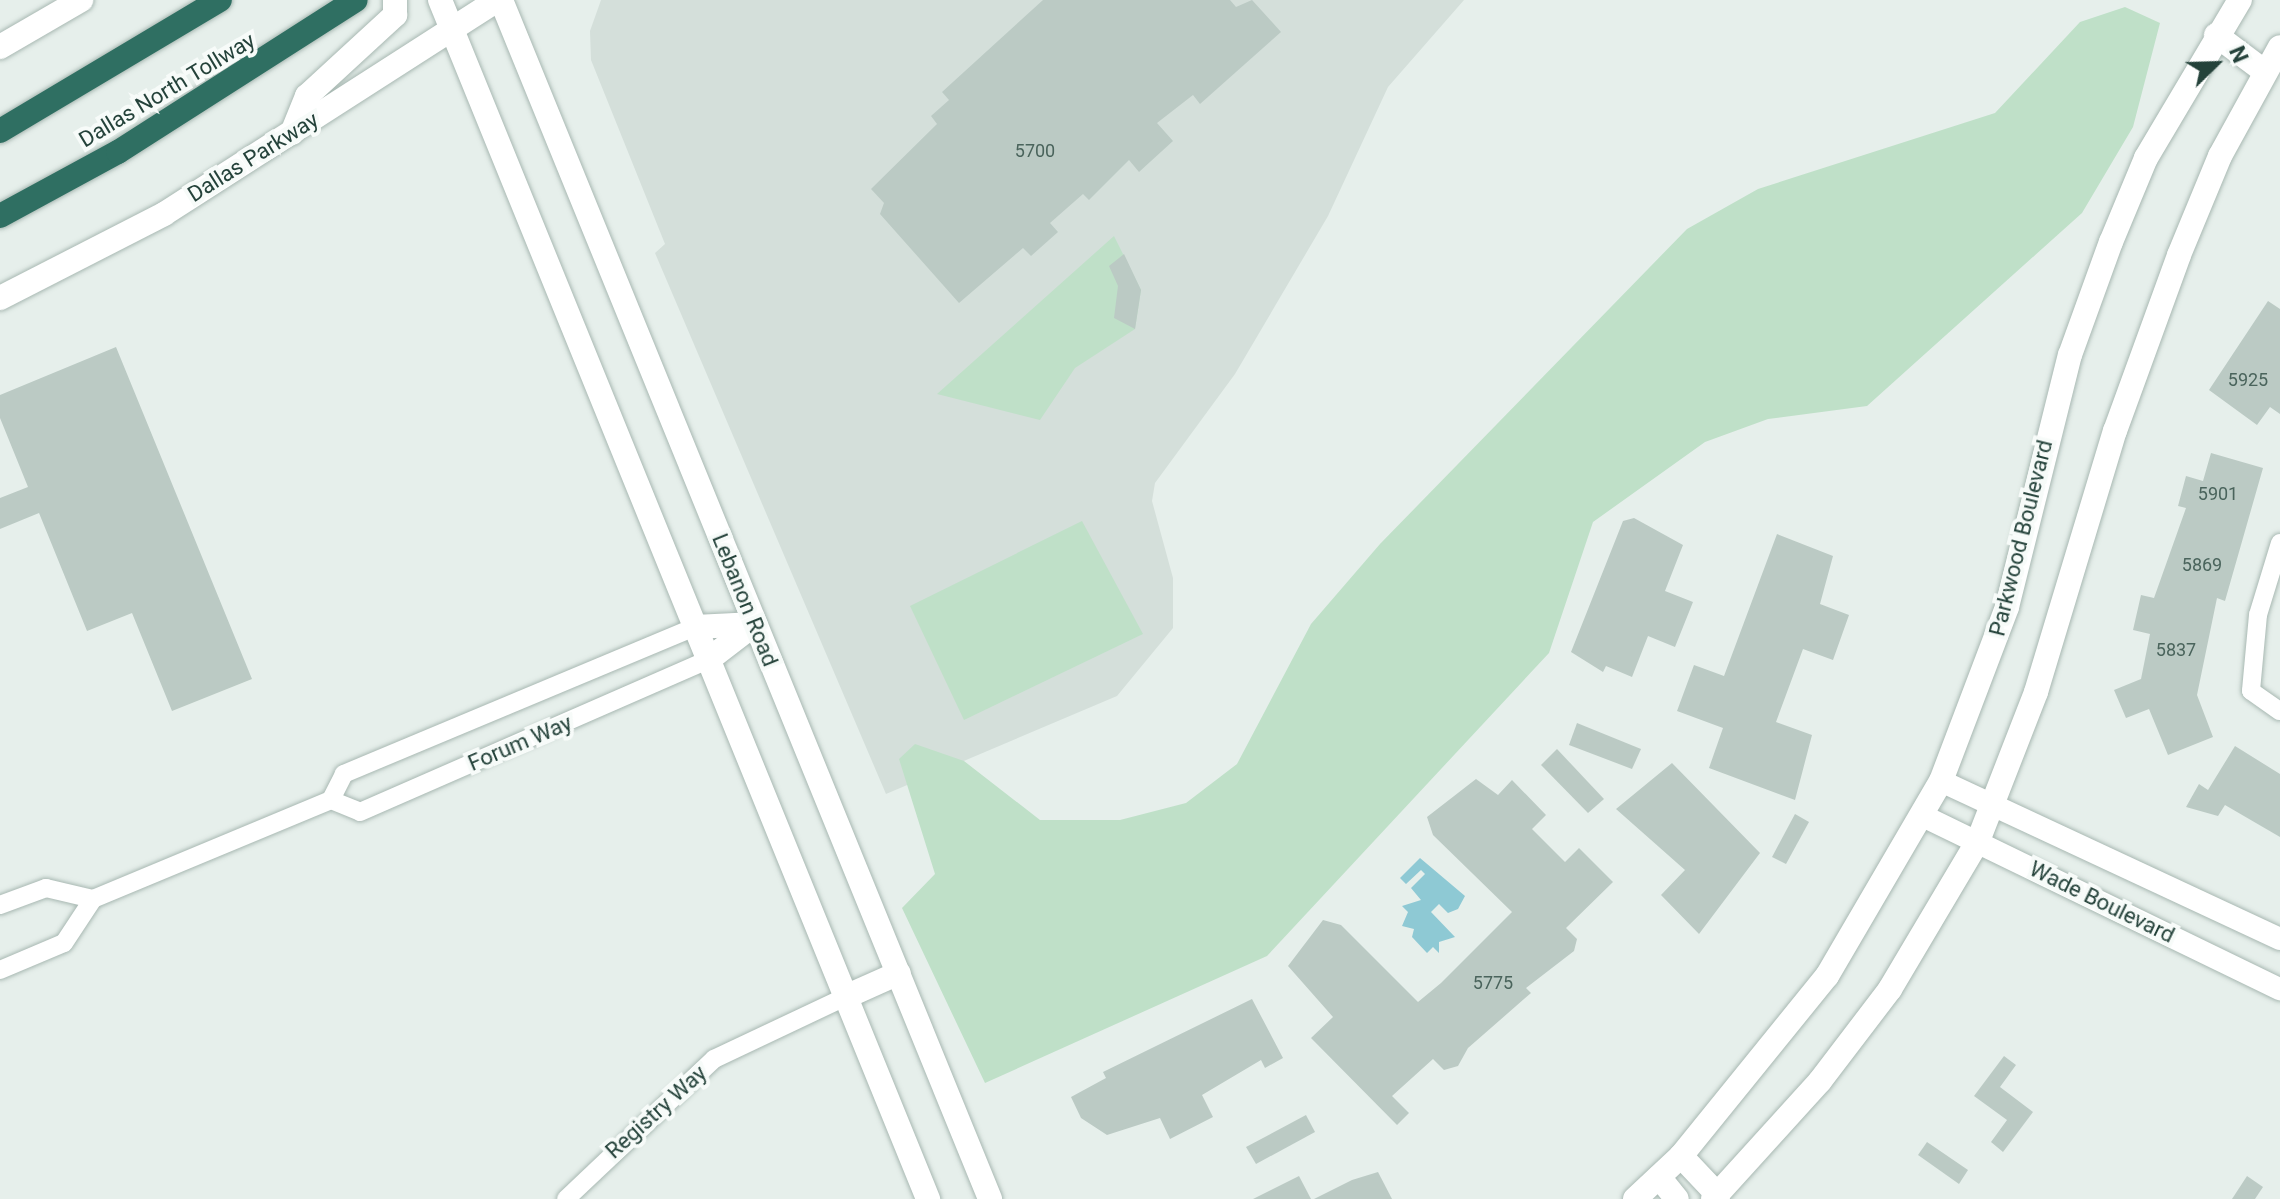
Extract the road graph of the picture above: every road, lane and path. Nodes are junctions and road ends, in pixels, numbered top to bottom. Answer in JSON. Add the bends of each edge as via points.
{"nodes":[{"id":1,"x":81,"y":0,"type":"edge"},
{"id":2,"x":220,"y":0,"type":"edge"},
{"id":3,"x":356,"y":0,"type":"edge"},
{"id":4,"x":440,"y":0,"type":"edge"},
{"id":5,"x":499,"y":0,"type":"edge"},
{"id":6,"x":2240,"y":0,"type":"edge"},
{"id":7,"x":395,"y":7,"type":"edge"},
{"id":8,"x":451,"y":29,"type":"junction"},
{"id":9,"x":2216,"y":35,"type":"junction"},
{"id":10,"x":0,"y":47,"type":"edge"},
{"id":11,"x":2280,"y":47,"type":"edge"},
{"id":12,"x":2264,"y":71,"type":"junction"},
{"id":13,"x":0,"y":131,"type":"edge"},
{"id":14,"x":292,"y":133,"type":"junction"},
{"id":15,"x":0,"y":216,"type":"edge"},
{"id":16,"x":0,"y":298,"type":"edge"},
{"id":17,"x":2280,"y":543,"type":"edge"},
{"id":18,"x":755,"y":624,"type":"junction"},
{"id":19,"x":695,"y":627,"type":"junction"},
{"id":20,"x":708,"y":660,"type":"junction"},
{"id":21,"x":2280,"y":711,"type":"edge"},
{"id":22,"x":1941,"y":781,"type":"junction"},
{"id":23,"x":331,"y":800,"type":"junction"},
{"id":24,"x":1992,"y":806,"type":"junction"},
{"id":25,"x":1923,"y":816,"type":"junction"},
{"id":26,"x":1978,"y":841,"type":"junction"},
{"id":27,"x":93,"y":899,"type":"junction"},
{"id":28,"x":0,"y":905,"type":"edge"},
{"id":29,"x":2280,"y":939,"type":"edge"},
{"id":30,"x":0,"y":970,"type":"edge"},
{"id":31,"x":899,"y":973,"type":"junction"},
{"id":32,"x":2280,"y":989,"type":"edge"},
{"id":33,"x":843,"y":998,"type":"junction"},
{"id":34,"x":1681,"y":1156,"type":"junction"},
{"id":35,"x":1659,"y":1177,"type":"junction"},
{"id":36,"x":1716,"y":1197,"type":"edge"},
{"id":37,"x":566,"y":1199,"type":"edge"},
{"id":38,"x":928,"y":1199,"type":"edge"},
{"id":39,"x":990,"y":1199,"type":"edge"},
{"id":40,"x":1635,"y":1199,"type":"edge"},
{"id":41,"x":1677,"y":1199,"type":"edge"}],
"edges":[{"from":1,"to":10,"type":"main road"},
{"from":2,"to":13,"type":"highway"},
{"from":3,"to":15,"type":"highway","name":"Dallas North Tollway","via":[[118,152]]},
{"from":4,"to":8,"type":"main road"},
{"from":5,"to":8,"type":"main road","name":"Dallas Parkway"},
{"from":5,"to":18,"type":"main road","name":"Lebanon Road"},
{"from":6,"to":9,"type":"main road","name":"Parkwood Boulevard"},
{"from":7,"to":14,"type":"main road","via":[[307,96]]},
{"from":8,"to":14,"type":"main road","name":"Dallas Parkway"},
{"from":8,"to":19,"type":"main road"},
{"from":9,"to":12,"type":"main road"},
{"from":9,"to":22,"type":"main road","name":"Parkwood Boulevard","via":[[2146,158],[2075,341],[2007,607]]},
{"from":11,"to":12,"type":"main road"},
{"from":12,"to":24,"type":"main road","via":[[2179,255],[2115,431],[2036,692]]},
{"from":14,"to":16,"type":"main road","name":"Dallas Parkway","via":[[164,214]]},
{"from":17,"to":21,"type":"street","via":[[2258,615],[2251,691]]},
{"from":18,"to":19,"type":"main road"},
{"from":18,"to":20,"type":"main road"},
{"from":18,"to":31,"type":"main road","name":"Lebanon Road"},
{"from":19,"to":20,"type":"main road"},
{"from":19,"to":23,"type":"street","name":"Forum Way","via":[[344,774]]},
{"from":20,"to":23,"type":"street","name":"Forum Way","via":[[360,812]]},
{"from":20,"to":33,"type":"main road"},
{"from":22,"to":24,"type":"street","name":"Wade Boulevard"},
{"from":22,"to":25,"type":"main road","name":"Parkwood Boulevard"},
{"from":23,"to":27,"type":"street"},
{"from":24,"to":26,"type":"main road"},
{"from":24,"to":29,"type":"street","name":"Wade Boulevard"},
{"from":25,"to":26,"type":"street","name":"Wade Boulevard"},
{"from":25,"to":34,"type":"main road","name":"Parkwood Boulevard","via":[[1827,976]]},
{"from":26,"to":32,"type":"street","name":"Wade Boulevard"},
{"from":26,"to":36,"type":"main road","via":[[1890,989]]},
{"from":27,"to":28,"type":"street","via":[[46,888]]},
{"from":27,"to":30,"type":"street","via":[[64,943]]},
{"from":31,"to":33,"type":"main road"},
{"from":31,"to":39,"type":"main road","name":"Lebanon Road"},
{"from":33,"to":37,"type":"street","name":"Registry Way","via":[[714,1059]]},
{"from":33,"to":38,"type":"main road"},
{"from":34,"to":35,"type":"main road","name":"Parkwood Boulevard"},
{"from":34,"to":36,"type":"main road"},
{"from":35,"to":40,"type":"main road","name":"Parkwood Boulevard"},
{"from":35,"to":41,"type":"main road"}]}
